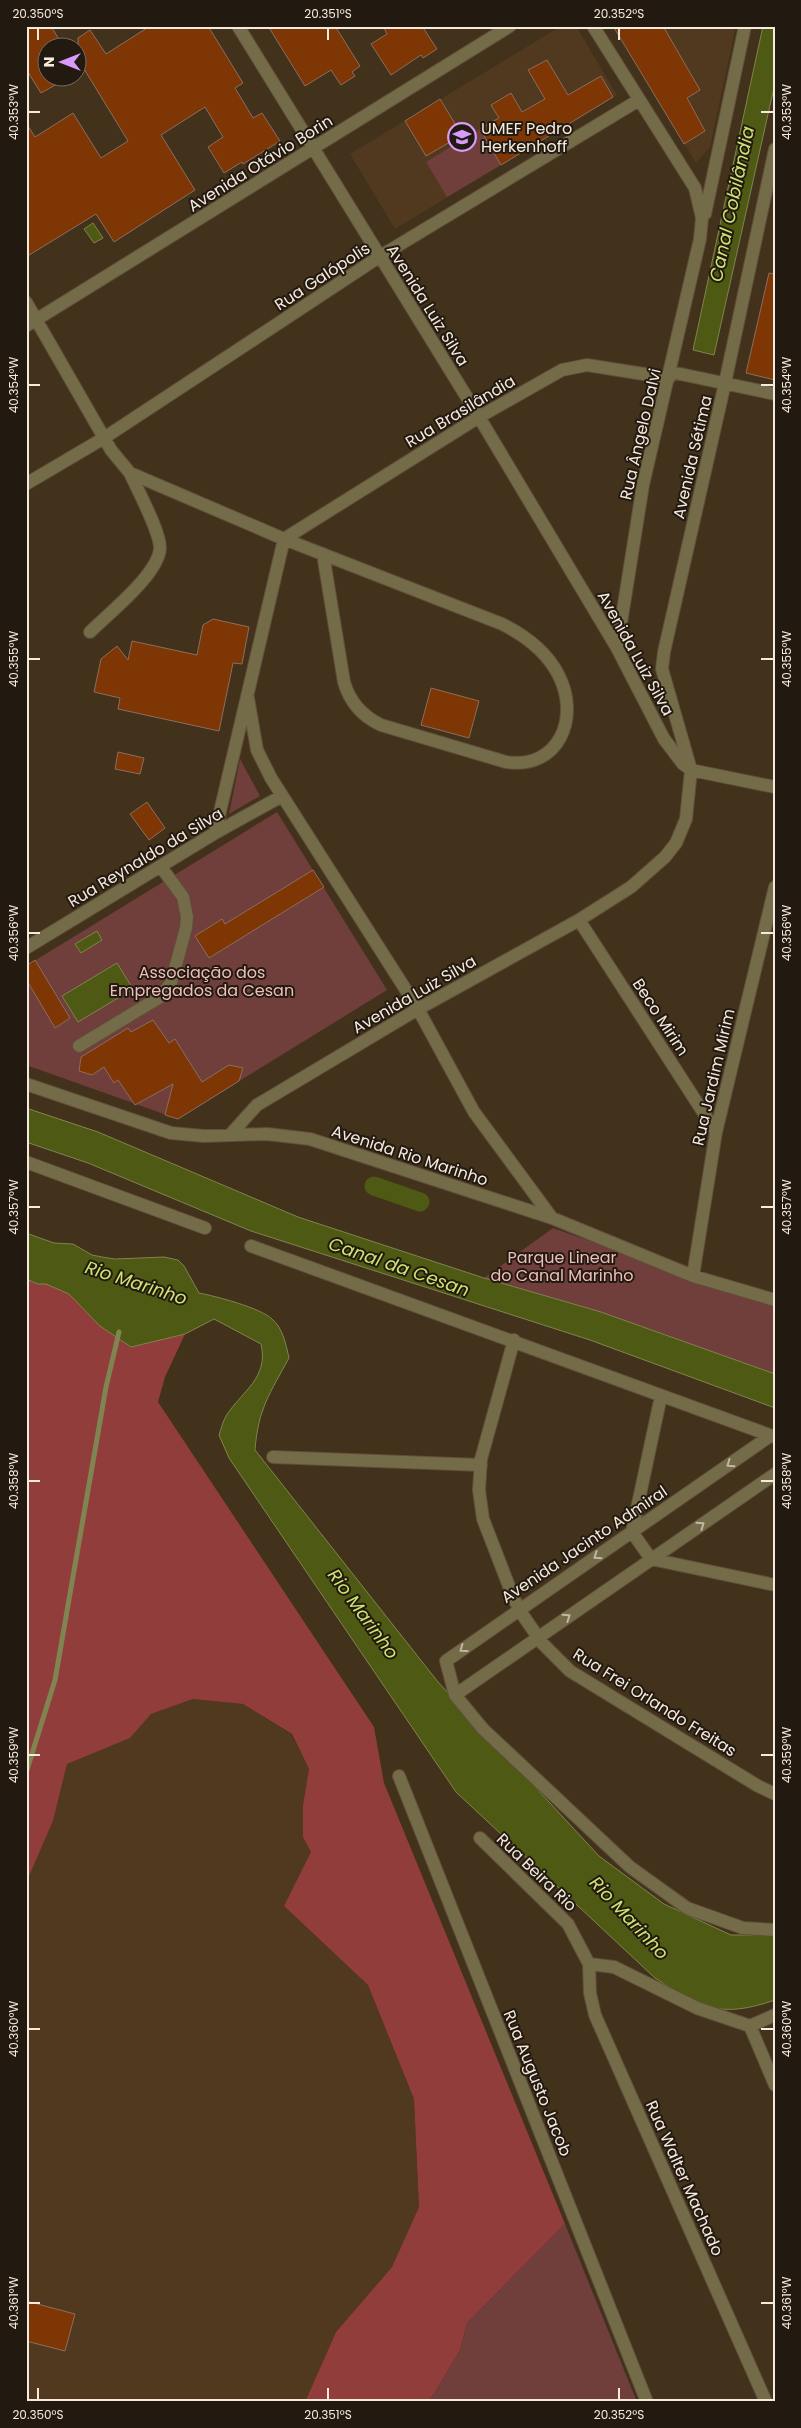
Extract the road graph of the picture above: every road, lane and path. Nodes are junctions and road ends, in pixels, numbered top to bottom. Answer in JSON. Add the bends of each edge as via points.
{"nodes":[{"id":1,"x":238,"y":26,"type":"edge"},
{"id":2,"x":510,"y":26,"type":"edge"},
{"id":3,"x":593,"y":26,"type":"edge"},
{"id":4,"x":745,"y":26,"type":"edge"},
{"id":5,"x":639,"y":100,"type":"junction"},
{"id":6,"x":315,"y":148,"type":"junction"},
{"id":7,"x":775,"y":149,"type":"edge"},
{"id":8,"x":712,"y":179,"type":"junction"},
{"id":9,"x":695,"y":188,"type":"junction"},
{"id":10,"x":702,"y":228,"type":"junction"},
{"id":11,"x":380,"y":257,"type":"junction"},
{"id":12,"x":26,"y":302,"type":"edge"},
{"id":13,"x":32,"y":323,"type":"edge"},
{"id":14,"x":670,"y":374,"type":"junction"},
{"id":15,"x":725,"y":383,"type":"junction"},
{"id":16,"x":775,"y":394,"type":"edge"},
{"id":17,"x":479,"y":417,"type":"junction"},
{"id":18,"x":104,"y":438,"type":"junction"},
{"id":19,"x":130,"y":473,"type":"junction"},
{"id":20,"x":26,"y":484,"type":"edge"},
{"id":21,"x":284,"y":539,"type":"junction"},
{"id":22,"x":323,"y":554,"type":"junction"},
{"id":23,"x":90,"y":632,"type":"dead end"},
{"id":24,"x":617,"y":648,"type":"junction"},
{"id":25,"x":248,"y":698,"type":"junction"},
{"id":26,"x":691,"y":770,"type":"junction"},
{"id":27,"x":775,"y":787,"type":"edge"},
{"id":28,"x":282,"y":796,"type":"junction"},
{"id":29,"x":214,"y":833,"type":"junction"},
{"id":30,"x":161,"y":866,"type":"junction"},
{"id":31,"x":775,"y":887,"type":"edge"},
{"id":32,"x":579,"y":920,"type":"junction"},
{"id":33,"x":26,"y":948,"type":"edge"},
{"id":34,"x":418,"y":1009,"type":"junction"},
{"id":35,"x":80,"y":1046,"type":"dead end"},
{"id":36,"x":26,"y":1084,"type":"edge"},
{"id":37,"x":716,"y":1132,"type":"junction"},
{"id":38,"x":230,"y":1135,"type":"junction"},
{"id":39,"x":26,"y":1162,"type":"edge"},
{"id":40,"x":552,"y":1218,"type":"junction"},
{"id":41,"x":205,"y":1228,"type":"dead end"},
{"id":42,"x":251,"y":1246,"type":"dead end"},
{"id":43,"x":693,"y":1276,"type":"junction"},
{"id":44,"x":775,"y":1300,"type":"edge"},
{"id":45,"x":514,"y":1340,"type":"junction"},
{"id":46,"x":661,"y":1396,"type":"junction"},
{"id":47,"x":773,"y":1436,"type":"edge"},
{"id":48,"x":273,"y":1457,"type":"dead end"},
{"id":49,"x":481,"y":1465,"type":"junction"},
{"id":50,"x":775,"y":1474,"type":"edge"},
{"id":51,"x":632,"y":1532,"type":"junction"},
{"id":52,"x":651,"y":1559,"type":"junction"},
{"id":53,"x":775,"y":1585,"type":"edge"},
{"id":54,"x":519,"y":1608,"type":"junction"},
{"id":55,"x":538,"y":1637,"type":"junction"},
{"id":56,"x":455,"y":1695,"type":"junction"},
{"id":57,"x":399,"y":1776,"type":"dead end"},
{"id":58,"x":775,"y":1794,"type":"edge"},
{"id":59,"x":480,"y":1838,"type":"dead end"},
{"id":60,"x":775,"y":1930,"type":"edge"},
{"id":61,"x":589,"y":1964,"type":"junction"},
{"id":62,"x":775,"y":2015,"type":"edge"},
{"id":63,"x":750,"y":2026,"type":"junction"},
{"id":64,"x":775,"y":2085,"type":"edge"},
{"id":65,"x":647,"y":2402,"type":"edge"},
{"id":66,"x":766,"y":2402,"type":"edge"}],
"edges":[{"from":1,"to":6,"type":"street","name":"Avenida Luiz Silva"},
{"from":2,"to":6,"type":"street","name":"Avenida Otávio Borin"},
{"from":3,"to":5,"type":"street","name":"Rua Ângelo Dalvi"},
{"from":4,"to":8,"type":"street","name":"Rua Ângelo Dalvi"},
{"from":5,"to":9,"type":"street","name":"Rua Ângelo Dalvi"},
{"from":5,"to":11,"type":"street","name":"Rua Galópolis"},
{"from":6,"to":11,"type":"street","name":"Avenida Luiz Silva"},
{"from":6,"to":13,"type":"street","name":"Avenida Otávio Borin"},
{"from":7,"to":15,"type":"street","name":"Avenida Sétima"},
{"from":8,"to":9,"type":"street","via":[[704,187]]},
{"from":8,"to":10,"type":"street","name":"Rua Ângelo Dalvi"},
{"from":9,"to":10,"type":"street","name":"Rua Ângelo Dalvi","via":[[701,207]]},
{"from":10,"to":14,"type":"street","name":"Rua Ângelo Dalvi"},
{"from":11,"to":17,"type":"street","name":"Avenida Luiz Silva"},
{"from":11,"to":18,"type":"street","name":"Rua Galópolis"},
{"from":12,"to":13,"type":"street"},
{"from":13,"to":18,"type":"street"},
{"from":14,"to":15,"type":"street","name":"Rua Brasilândia"},
{"from":14,"to":17,"type":"street","name":"Rua Brasilândia","via":[[587,365],[570,367]]},
{"from":14,"to":24,"type":"street","name":"Rua Ângelo Dalvi","via":[[643,485]]},
{"from":15,"to":16,"type":"street","name":"Rua Brasilândia"},
{"from":15,"to":26,"type":"street","name":"Avenida Sétima","via":[[662,669]]},
{"from":17,"to":21,"type":"street","name":"Rua Brasilândia"},
{"from":17,"to":24,"type":"street","name":"Avenida Luiz Silva"},
{"from":18,"to":19,"type":"street"},
{"from":18,"to":20,"type":"street","name":"Rua Galópolis"},
{"from":19,"to":21,"type":"street"},
{"from":19,"to":23,"type":"street","via":[[158,538],[158,557],[151,572]]},
{"from":21,"to":22,"type":"street"},
{"from":21,"to":25,"type":"street"},
{"from":22,"to":22,"type":"street","via":[[502,624],[526,639],[553,666],[566,691],[567,719],[556,745],[533,760],[506,762],[381,725],[365,716],[352,701],[344,682]]},
{"from":24,"to":26,"type":"street","name":"Avenida Luiz Silva","via":[[664,739]]},
{"from":25,"to":28,"type":"street","via":[[257,750]]},
{"from":25,"to":29,"type":"street"},
{"from":26,"to":27,"type":"street"},
{"from":26,"to":32,"type":"street","name":"Avenida Luiz Silva","via":[[686,819],[676,843],[631,887]]},
{"from":28,"to":29,"type":"street","name":"Rua Reynaldo da Silva"},
{"from":28,"to":34,"type":"street"},
{"from":29,"to":30,"type":"street","name":"Rua Reynaldo da Silva"},
{"from":30,"to":33,"type":"street","name":"Rua Reynaldo da Silva"},
{"from":30,"to":35,"type":"street","via":[[183,898],[187,917],[171,983],[160,997]]},
{"from":31,"to":37,"type":"street","name":"Rua Jardim Mirim"},
{"from":32,"to":34,"type":"street","name":"Avenida Luiz Silva"},
{"from":32,"to":37,"type":"street","name":"Beco Mirim"},
{"from":34,"to":38,"type":"street","name":"Avenida Luiz Silva","via":[[257,1105]]},
{"from":34,"to":40,"type":"street","via":[[474,1112]]},
{"from":36,"to":38,"type":"street","name":"Avenida Rio Marinho","via":[[154,1129],[188,1135]]},
{"from":37,"to":43,"type":"street","name":"Rua Jardim Mirim"},
{"from":38,"to":40,"type":"street","name":"Avenida Rio Marinho","via":[[285,1135],[310,1139]]},
{"from":39,"to":41,"type":"street"},
{"from":40,"to":43,"type":"street","name":"Avenida Rio Marinho"},
{"from":42,"to":45,"type":"street"},
{"from":43,"to":44,"type":"street","name":"Avenida Rio Marinho"},
{"from":45,"to":46,"type":"street"},
{"from":45,"to":49,"type":"street","name":"Rua Frei Orlando Freitas"},
{"from":46,"to":47,"type":"street"},
{"from":46,"to":51,"type":"street"},
{"from":47,"to":51,"type":"street","name":"Avenida Jacinto Admiral","one_way":true},
{"from":48,"to":49,"type":"street"},
{"from":49,"to":54,"type":"street","name":"Rua Frei Orlando Freitas","via":[[479,1490],[483,1519]]},
{"from":52,"to":50,"type":"street","one_way":true},
{"from":51,"to":52,"type":"street"},
{"from":51,"to":54,"type":"street","name":"Avenida Jacinto Admiral","one_way":true},
{"from":52,"to":53,"type":"street"},
{"from":55,"to":52,"type":"street","one_way":true},
{"from":54,"to":55,"type":"street","name":"Rua Frei Orlando Freitas"},
{"from":54,"to":56,"type":"street","name":"Avenida Jacinto Admiral","one_way":true,"via":[[446,1661]]},
{"from":55,"to":56,"type":"street"},
{"from":55,"to":58,"type":"street","name":"Rua Frei Orlando Freitas","via":[[570,1670]]},
{"from":56,"to":60,"type":"street","name":"Avenida Jacinto Admiral","via":[[484,1729],[630,1867],[687,1908],[744,1928]]},
{"from":57,"to":65,"type":"street","name":"Rua Augusto Jacob"},
{"from":59,"to":61,"type":"street","name":"Rua Beira Rio","via":[[568,1924]]},
{"from":61,"to":63,"type":"street","via":[[614,1967],[697,2008]]},
{"from":61,"to":66,"type":"street","name":"Rua Walter Machado","via":[[595,2015]]},
{"from":62,"to":63,"type":"street"},
{"from":63,"to":64,"type":"street"}]}
